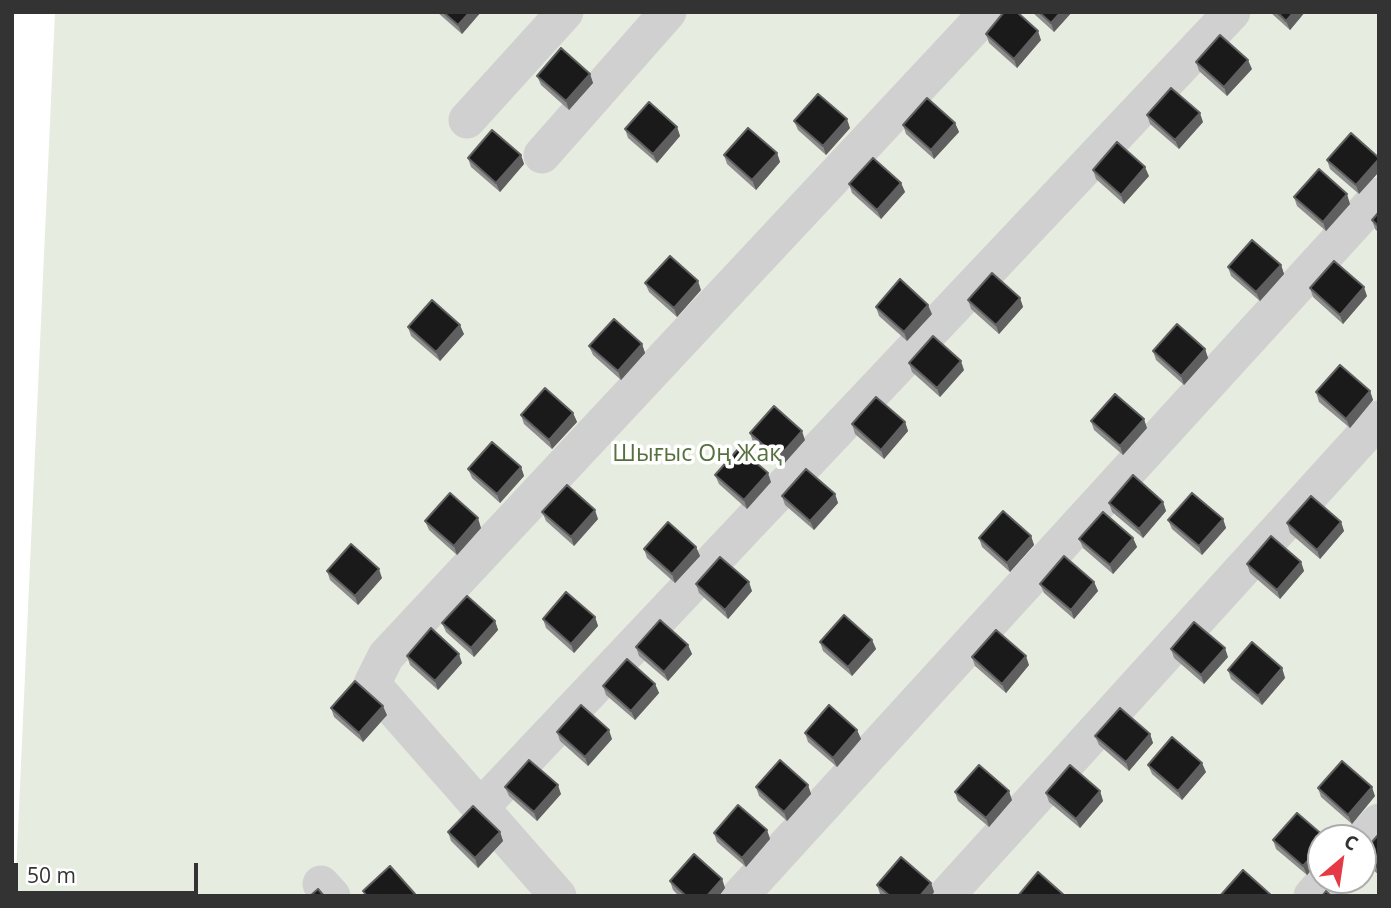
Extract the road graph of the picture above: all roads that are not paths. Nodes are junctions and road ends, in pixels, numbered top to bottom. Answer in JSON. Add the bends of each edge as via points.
{"nodes":[{"id":1,"x":565,"y":12,"type":"edge"},
{"id":2,"x":668,"y":12,"type":"edge"},
{"id":3,"x":988,"y":12,"type":"edge"},
{"id":4,"x":1232,"y":12,"type":"edge"},
{"id":5,"x":467,"y":120,"type":"dead end"},
{"id":6,"x":542,"y":155,"type":"dead end"},
{"id":7,"x":1379,"y":196,"type":"edge"},
{"id":8,"x":1379,"y":419,"type":"edge"},
{"id":9,"x":480,"y":808,"type":"junction"},
{"id":10,"x":558,"y":896,"type":"edge"},
{"id":11,"x":740,"y":896,"type":"edge"},
{"id":12,"x":946,"y":896,"type":"edge"}],
"edges":[{"from":1,"to":5,"type":"lane"},
{"from":2,"to":6,"type":"lane"},
{"from":3,"to":9,"type":"lane","via":[[386,656],[372,684]]},
{"from":4,"to":9,"type":"lane"},
{"from":7,"to":11,"type":"lane"},
{"from":8,"to":12,"type":"lane"},
{"from":9,"to":10,"type":"lane"}]}
